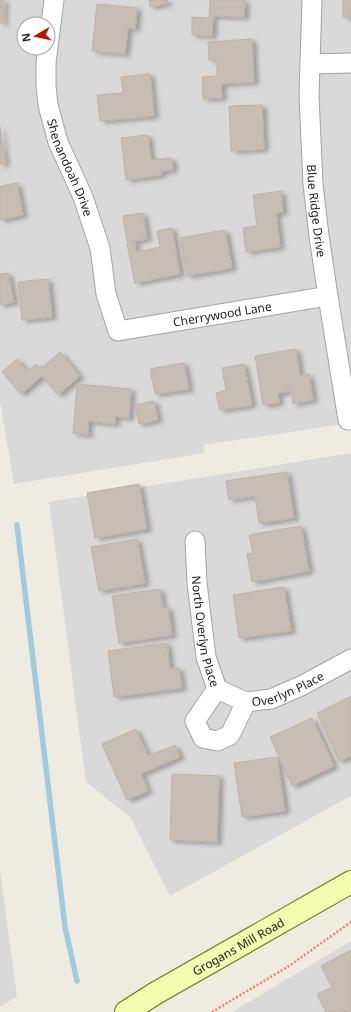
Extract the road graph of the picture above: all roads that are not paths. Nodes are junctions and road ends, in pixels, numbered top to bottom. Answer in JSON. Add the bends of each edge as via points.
{"nodes":[{"id":1,"x":54,"y":0,"type":"edge"},
{"id":2,"x":312,"y":0,"type":"edge"},
{"id":3,"x":351,"y":63,"type":"edge"},
{"id":4,"x":310,"y":64,"type":"junction"},
{"id":5,"x":328,"y":296,"type":"junction"},
{"id":6,"x":118,"y":331,"type":"joint"},
{"id":7,"x":348,"y":420,"type":"dead end"},
{"id":8,"x":195,"y":541,"type":"dead end"},
{"id":9,"x":351,"y":659,"type":"edge"},
{"id":10,"x":217,"y":689,"type":"junction"},
{"id":11,"x":246,"y":702,"type":"junction"},
{"id":12,"x":351,"y":882,"type":"edge"},
{"id":13,"x":126,"y":1012,"type":"edge"}],
"edges":[{"from":1,"to":6,"type":"street","name":"Shenandoah Drive","via":[[46,63],[48,105],[58,142],[83,197],[100,248],[106,294]]},
{"from":2,"to":4,"type":"street","name":"Blue Ridge Drive"},
{"from":3,"to":4,"type":"street"},
{"from":4,"to":5,"type":"street","name":"Blue Ridge Drive","via":[[313,184]]},
{"from":5,"to":6,"type":"street","name":"Cherrywood Lane"},
{"from":5,"to":7,"type":"street","name":"Blue Ridge Drive"},
{"from":8,"to":10,"type":"street","name":"North Overlyn Place","via":[[206,657]]},
{"from":9,"to":11,"type":"street","name":"Overlyn Place","via":[[271,699]]},
{"from":10,"to":11,"type":"street","name":"North Overlyn Place"},
{"from":10,"to":11,"type":"street","name":"Overlyn Place","via":[[195,721],[202,738],[217,741],[230,735]]},
{"from":12,"to":13,"type":"street","name":"Grogans Mill Road"}]}
